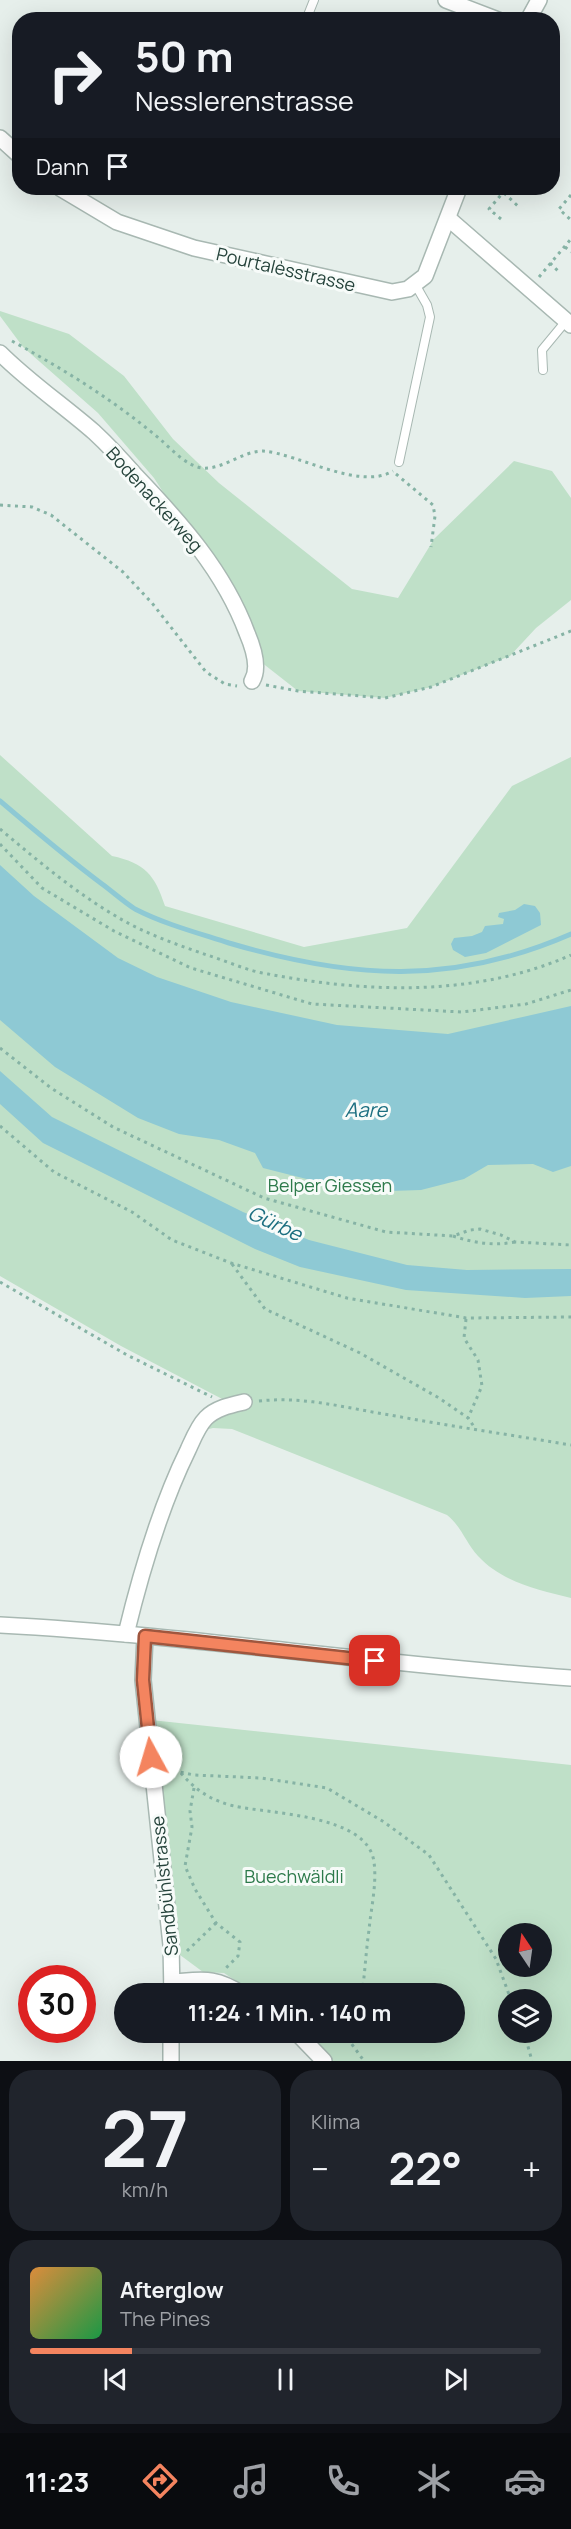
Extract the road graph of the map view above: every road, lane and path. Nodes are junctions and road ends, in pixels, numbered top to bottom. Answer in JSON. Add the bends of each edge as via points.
{"nodes":[{"id":1,"x":446,"y":0,"type":"edge"},
{"id":2,"x":477,"y":12,"type":"edge"},
{"id":3,"x":0,"y":138,"type":"edge"},
{"id":4,"x":12,"y":149,"type":"edge"},
{"id":5,"x":75,"y":195,"type":"edge"},
{"id":6,"x":457,"y":195,"type":"edge"},
{"id":7,"x":502,"y":195,"type":"edge"},
{"id":8,"x":506,"y":195,"type":"edge"},
{"id":9,"x":571,"y":195,"type":"edge"},
{"id":10,"x":519,"y":207,"type":"dead end"},
{"id":11,"x":448,"y":219,"type":"junction"},
{"id":12,"x":501,"y":219,"type":"dead end"},
{"id":13,"x":571,"y":220,"type":"edge"},
{"id":14,"x":571,"y":239,"type":"edge"},
{"id":15,"x":564,"y":247,"type":"junction"},
{"id":16,"x":571,"y":252,"type":"edge"},
{"id":17,"x":550,"y":263,"type":"junction"},
{"id":18,"x":559,"y":272,"type":"dead end"},
{"id":19,"x":415,"y":284,"type":"junction"},
{"id":20,"x":530,"y":287,"type":"junction"},
{"id":21,"x":569,"y":322,"type":"edge"},
{"id":22,"x":8,"y":339,"type":"dead end"},
{"id":23,"x":0,"y":352,"type":"edge"},
{"id":24,"x":543,"y":370,"type":"dead end"},
{"id":25,"x":399,"y":462,"type":"joint"},
{"id":26,"x":394,"y":470,"type":"junction"},
{"id":27,"x":0,"y":504,"type":"edge"},
{"id":28,"x":431,"y":547,"type":"dead end"},
{"id":29,"x":571,"y":631,"type":"edge"},
{"id":30,"x":252,"y":681,"type":"junction"},
{"id":31,"x":0,"y":829,"type":"edge"},
{"id":32,"x":0,"y":844,"type":"edge"},
{"id":33,"x":571,"y":955,"type":"edge"},
{"id":34,"x":571,"y":990,"type":"edge"},
{"id":35,"x":0,"y":1048,"type":"edge"},
{"id":36,"x":0,"y":1126,"type":"edge"},
{"id":37,"x":453,"y":1236,"type":"junction"},
{"id":38,"x":515,"y":1242,"type":"junction"},
{"id":39,"x":571,"y":1245,"type":"edge"},
{"id":40,"x":231,"y":1263,"type":"junction"},
{"id":41,"x":0,"y":1282,"type":"edge"},
{"id":42,"x":571,"y":1317,"type":"edge"},
{"id":43,"x":466,"y":1318,"type":"junction"},
{"id":44,"x":244,"y":1402,"type":"joint"},
{"id":45,"x":219,"y":1409,"type":"junction"},
{"id":46,"x":468,"y":1418,"type":"junction"},
{"id":47,"x":476,"y":1430,"type":"junction"},
{"id":48,"x":571,"y":1445,"type":"edge"},
{"id":49,"x":0,"y":1625,"type":"edge"},
{"id":50,"x":126,"y":1634,"type":"junction"},
{"id":51,"x":145,"y":1636,"type":"junction"},
{"id":52,"x":571,"y":1678,"type":"edge"},
{"id":53,"x":151,"y":1757,"type":"junction"},
{"id":54,"x":180,"y":1772,"type":"junction"},
{"id":55,"x":194,"y":1788,"type":"junction"},
{"id":56,"x":216,"y":1923,"type":"junction"},
{"id":57,"x":172,"y":1963,"type":"junction"},
{"id":58,"x":211,"y":1981,"type":"junction"},
{"id":59,"x":172,"y":1983,"type":"edge"},
{"id":60,"x":200,"y":1983,"type":"edge"},
{"id":61,"x":226,"y":1983,"type":"edge"},
{"id":62,"x":363,"y":1983,"type":"edge"},
{"id":63,"x":507,"y":1989,"type":"edge"},
{"id":64,"x":171,"y":2043,"type":"edge"},
{"id":65,"x":307,"y":2043,"type":"edge"},
{"id":66,"x":351,"y":2043,"type":"edge"},
{"id":67,"x":527,"y":2043,"type":"edge"},
{"id":68,"x":171,"y":2061,"type":"edge"},
{"id":69,"x":324,"y":2061,"type":"edge"},
{"id":70,"x":364,"y":2061,"type":"edge"},
{"id":71,"x":532,"y":2061,"type":"edge"}],
"edges":[{"from":1,"to":2,"type":"street"},
{"from":3,"to":4,"type":"street"},
{"from":5,"to":19,"type":"street","name":"Pourtalèsstrasse","via":[[117,222],[194,248],[382,291],[400,292]]},
{"from":6,"to":11,"type":"street"},
{"from":7,"to":12,"type":"path","via":[[489,209]]},
{"from":8,"to":10,"type":"path"},
{"from":9,"to":13,"type":"path","via":[[559,208]]},
{"from":11,"to":19,"type":"street","via":[[429,269]]},
{"from":11,"to":20,"type":"street"},
{"from":14,"to":15,"type":"path"},
{"from":15,"to":16,"type":"path"},
{"from":15,"to":17,"type":"path"},
{"from":17,"to":18,"type":"path"},
{"from":17,"to":20,"type":"path"},
{"from":19,"to":25,"type":"lane","via":[[430,317]]},
{"from":20,"to":21,"type":"street"},
{"from":21,"to":24,"type":"lane","via":[[542,350]]},
{"from":22,"to":26,"type":"path","via":[[116,403],[196,466],[211,467],[249,452],[263,451],[360,476],[383,475]]},
{"from":23,"to":30,"type":"street","name":"Bodenackerweg","via":[[94,433],[170,510],[208,557],[249,638],[256,675]]},
{"from":25,"to":26,"type":"path"},
{"from":26,"to":28,"type":"path","via":[[433,505]]},
{"from":27,"to":30,"type":"path","via":[[32,507],[51,514],[123,572],[206,672],[235,686]]},
{"from":29,"to":30,"type":"path","via":[[430,687],[385,698],[278,689]]},
{"from":31,"to":33,"type":"path","via":[[72,889],[122,920],[183,947],[266,974],[369,988],[418,988],[471,983]]},
{"from":32,"to":34,"type":"path","via":[[42,888],[114,931],[191,968],[312,1004],[462,1012],[526,1004]]},
{"from":35,"to":37,"type":"path","via":[[51,1088],[113,1127],[264,1198],[386,1232]]},
{"from":36,"to":40,"type":"path","via":[[54,1172],[132,1212],[172,1240]]},
{"from":37,"to":38,"type":"path","via":[[487,1244]]},
{"from":37,"to":38,"type":"path","via":[[480,1229]]},
{"from":38,"to":39,"type":"path"},
{"from":40,"to":43,"type":"path","via":[[347,1298]]},
{"from":40,"to":46,"type":"path","via":[[265,1309],[360,1353]]},
{"from":41,"to":45,"type":"path","via":[[127,1354],[207,1393]]},
{"from":42,"to":43,"type":"path"},
{"from":43,"to":46,"type":"path","via":[[464,1338],[478,1360],[482,1386]]},
{"from":44,"to":45,"type":"street"},
{"from":44,"to":47,"type":"path","via":[[285,1398],[327,1402]]},
{"from":45,"to":50,"type":"street","via":[[201,1424],[182,1463],[133,1601]]},
{"from":46,"to":47,"type":"path"},
{"from":47,"to":48,"type":"path"},
{"from":49,"to":50,"type":"street"},
{"from":50,"to":51,"type":"street"},
{"from":51,"to":52,"type":"street","via":[[466,1671]]},
{"from":51,"to":53,"type":"street","name":"Sandbühlstrasse","via":[[143,1680]]},
{"from":53,"to":54,"type":"path","via":[[165,1769]]},
{"from":53,"to":57,"type":"street","name":"Sandbühlstrasse"},
{"from":54,"to":55,"type":"path"},
{"from":54,"to":63,"type":"path","via":[[327,1788],[384,1822],[429,1855],[496,1959]]},
{"from":55,"to":56,"type":"path","via":[[185,1866]]},
{"from":55,"to":62,"type":"path","via":[[234,1806],[318,1820],[360,1838],[371,1849],[375,1880]]},
{"from":56,"to":57,"type":"path"},
{"from":56,"to":58,"type":"path","via":[[240,1942],[238,1956]]},
{"from":57,"to":59,"type":"street","name":"Sandbühlstrasse"},
{"from":58,"to":60,"type":"street"},
{"from":58,"to":61,"type":"street"},
{"from":64,"to":68,"type":"street"},
{"from":65,"to":69,"type":"street"},
{"from":66,"to":70,"type":"path"},
{"from":67,"to":71,"type":"path"}]}
